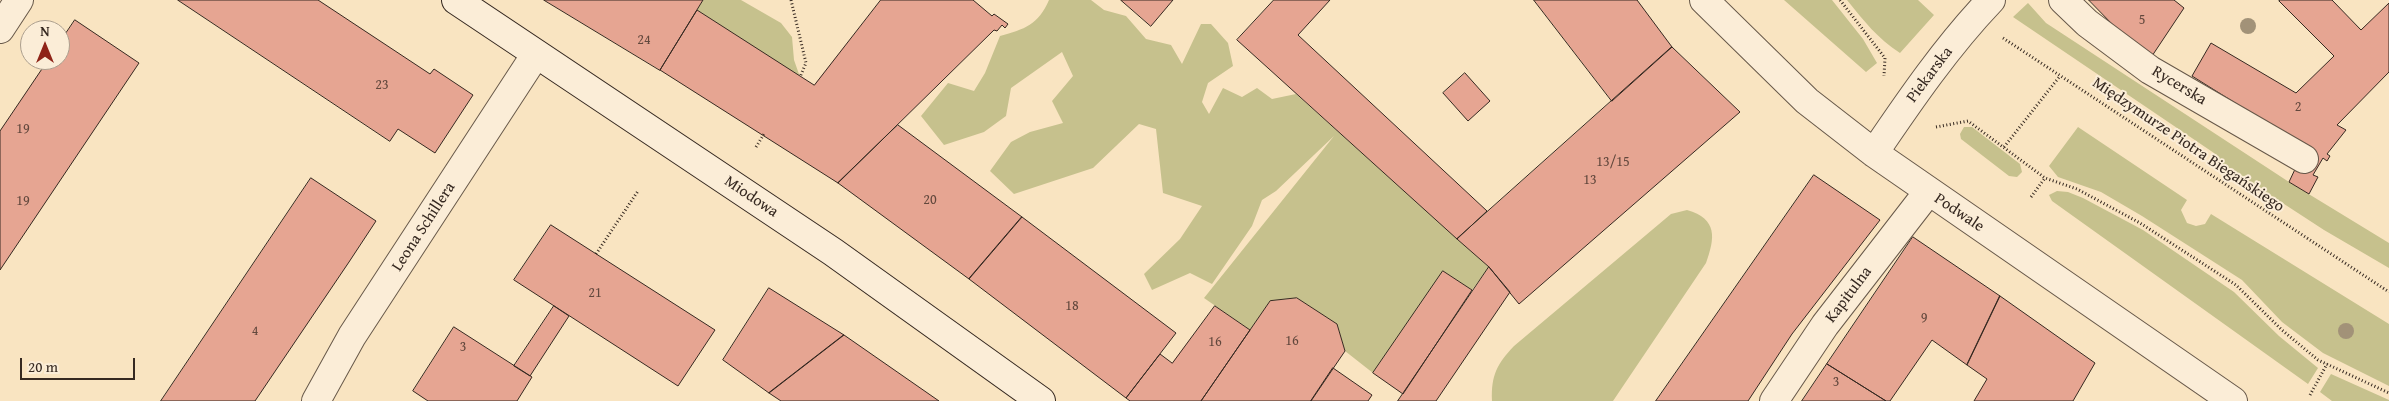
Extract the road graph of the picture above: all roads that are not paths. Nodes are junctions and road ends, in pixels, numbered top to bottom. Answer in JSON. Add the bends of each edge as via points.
{"nodes":[{"id":1,"x":19,"y":0,"type":"edge"},
{"id":2,"x":456,"y":0,"type":"edge"},
{"id":3,"x":1704,"y":0,"type":"edge"},
{"id":4,"x":2064,"y":0,"type":"edge"},
{"id":5,"x":1982,"y":9,"type":"edge"},
{"id":6,"x":0,"y":29,"type":"edge"},
{"id":7,"x":536,"y":54,"type":"junction"},
{"id":8,"x":1874,"y":153,"type":"junction"},
{"id":9,"x":2304,"y":159,"type":"dead end"},
{"id":10,"x":1928,"y":192,"type":"junction"},
{"id":11,"x":316,"y":401,"type":"edge"},
{"id":12,"x":1041,"y":401,"type":"edge"},
{"id":13,"x":1774,"y":401,"type":"edge"},
{"id":14,"x":2233,"y":401,"type":"edge"}],
"edges":[{"from":1,"to":6,"type":"street"},
{"from":2,"to":7,"type":"street","name":"Miodowa"},
{"from":3,"to":8,"type":"street","name":"Podwale","via":[[1807,100]]},
{"from":4,"to":9,"type":"street","name":"Rycerska","via":[[2087,23],[2150,70]]},
{"from":5,"to":8,"type":"street","name":"Piekarska"},
{"from":7,"to":11,"type":"street","name":"Leona Schillera","via":[[352,336]]},
{"from":7,"to":12,"type":"street","name":"Miodowa","via":[[833,252]]},
{"from":8,"to":10,"type":"street","name":"Podwale"},
{"from":10,"to":13,"type":"street","name":"Kapitulna","via":[[1825,326]]},
{"from":10,"to":14,"type":"street","name":"Podwale"}]}
